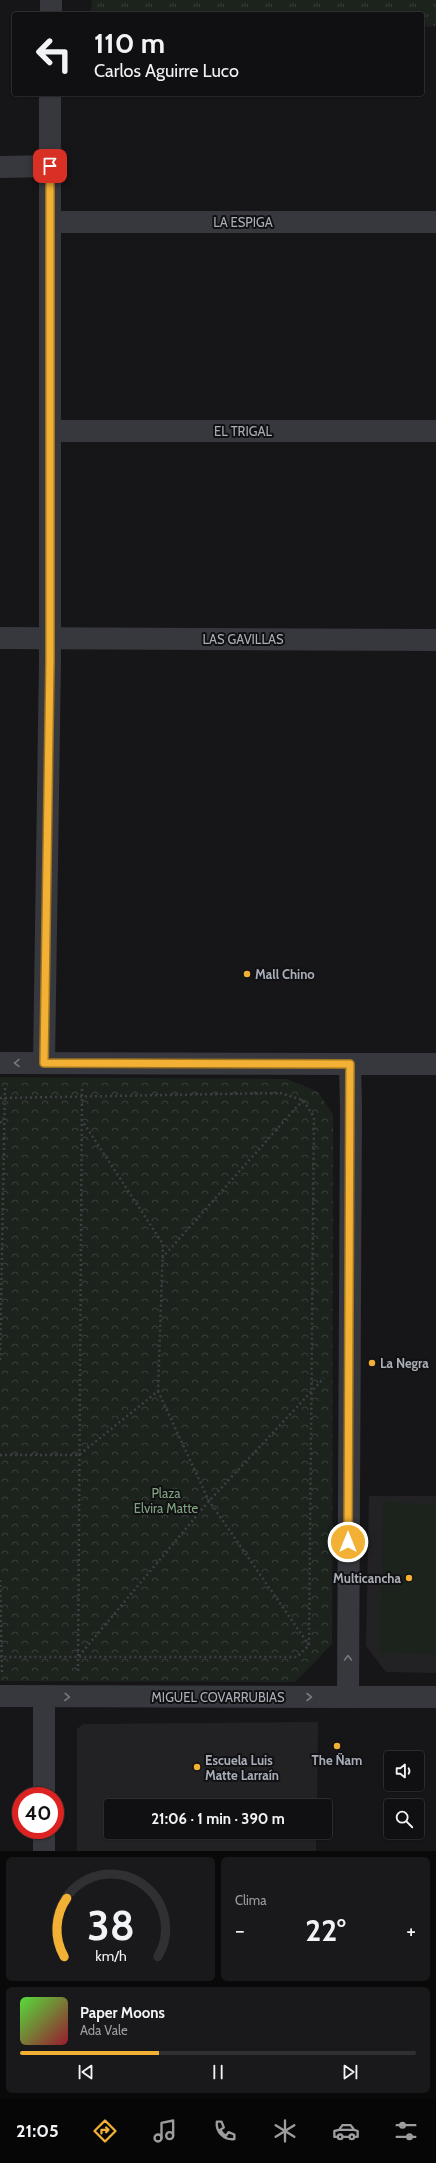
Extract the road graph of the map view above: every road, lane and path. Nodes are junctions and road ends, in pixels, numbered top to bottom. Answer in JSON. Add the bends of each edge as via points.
{"nodes":[{"id":1,"x":51,"y":0,"type":"edge"},
{"id":2,"x":51,"y":12,"type":"edge"},
{"id":3,"x":50,"y":96,"type":"edge"},
{"id":4,"x":0,"y":166,"type":"edge"},
{"id":5,"x":50,"y":166,"type":"junction"},
{"id":6,"x":50,"y":222,"type":"junction"},
{"id":7,"x":436,"y":222,"type":"edge"},
{"id":8,"x":50,"y":431,"type":"junction"},
{"id":9,"x":436,"y":431,"type":"edge"},
{"id":10,"x":0,"y":638,"type":"edge"},
{"id":11,"x":49,"y":638,"type":"junction"},
{"id":12,"x":436,"y":640,"type":"edge"},
{"id":13,"x":3,"y":1063,"type":"edge"},
{"id":14,"x":44,"y":1063,"type":"junction"},
{"id":15,"x":82,"y":1064,"type":"junction"},
{"id":16,"x":350,"y":1064,"type":"junction"},
{"id":17,"x":436,"y":1064,"type":"edge"},
{"id":18,"x":82,"y":1095,"type":"junction"},
{"id":19,"x":0,"y":1098,"type":"edge"},
{"id":20,"x":5,"y":1098,"type":"junction"},
{"id":21,"x":303,"y":1100,"type":"junction"},
{"id":22,"x":5,"y":1117,"type":"junction"},
{"id":23,"x":0,"y":1122,"type":"edge"},
{"id":24,"x":83,"y":1122,"type":"junction"},
{"id":25,"x":162,"y":1259,"type":"junction"},
{"id":26,"x":0,"y":1360,"type":"edge"},
{"id":27,"x":328,"y":1375,"type":"dead end"},
{"id":28,"x":312,"y":1390,"type":"junction"},
{"id":29,"x":158,"y":1391,"type":"junction"},
{"id":30,"x":0,"y":1455,"type":"edge"},
{"id":31,"x":79,"y":1455,"type":"junction"},
{"id":32,"x":209,"y":1501,"type":"junction"},
{"id":33,"x":0,"y":1580,"type":"edge"},
{"id":34,"x":309,"y":1645,"type":"junction"},
{"id":35,"x":79,"y":1656,"type":"junction"},
{"id":36,"x":0,"y":1657,"type":"edge"},
{"id":37,"x":2,"y":1696,"type":"edge"},
{"id":38,"x":44,"y":1696,"type":"junction"},
{"id":39,"x":348,"y":1697,"type":"junction"},
{"id":40,"x":436,"y":1697,"type":"edge"},
{"id":41,"x":78,"y":1698,"type":"junction"},
{"id":42,"x":44,"y":1787,"type":"edge"},
{"id":43,"x":44,"y":1839,"type":"edge"},
{"id":44,"x":44,"y":1851,"type":"edge"}],
"edges":[{"from":1,"to":2,"type":"street"},
{"from":3,"to":5,"type":"street"},
{"from":4,"to":5,"type":"street"},
{"from":5,"to":6,"type":"street"},
{"from":6,"to":7,"type":"street","name":"LA ESPIGA"},
{"from":6,"to":8,"type":"street"},
{"from":8,"to":9,"type":"street","name":"EL TRIGAL"},
{"from":8,"to":11,"type":"street"},
{"from":10,"to":11,"type":"street","name":"LAS GAVILLAS"},
{"from":11,"to":12,"type":"street","name":"LAS GAVILLAS"},
{"from":11,"to":14,"type":"street"},
{"from":14,"to":13,"type":"street","one_way":true},
{"from":13,"to":20,"type":"path"},
{"from":14,"to":15,"type":"street"},
{"from":15,"to":16,"type":"street"},
{"from":15,"to":18,"type":"path"},
{"from":16,"to":17,"type":"street"},
{"from":39,"to":16,"type":"street","one_way":true},
{"from":18,"to":20,"type":"path"},
{"from":18,"to":21,"type":"path","via":[[280,1093]]},
{"from":18,"to":24,"type":"path"},
{"from":19,"to":20,"type":"path"},
{"from":20,"to":22,"type":"path"},
{"from":21,"to":25,"type":"path"},
{"from":21,"to":28,"type":"path","via":[[314,1117]]},
{"from":22,"to":23,"type":"path"},
{"from":22,"to":26,"type":"path"},
{"from":24,"to":25,"type":"path","via":[[163,1244]]},
{"from":24,"to":31,"type":"path"},
{"from":25,"to":29,"type":"path"},
{"from":27,"to":28,"type":"path"},
{"from":28,"to":32,"type":"path"},
{"from":28,"to":34,"type":"path"},
{"from":29,"to":31,"type":"path"},
{"from":29,"to":32,"type":"path"},
{"from":30,"to":31,"type":"path"},
{"from":31,"to":35,"type":"path"},
{"from":32,"to":34,"type":"path"},
{"from":32,"to":35,"type":"path"},
{"from":33,"to":36,"type":"path"},
{"from":34,"to":35,"type":"path","via":[[297,1657]]},
{"from":35,"to":36,"type":"path"},
{"from":35,"to":41,"type":"path"},
{"from":36,"to":37,"type":"path"},
{"from":37,"to":38,"type":"street","name":"MIGUEL COVARRUBIAS"},
{"from":38,"to":41,"type":"street","name":"MIGUEL COVARRUBIAS","one_way":true},
{"from":38,"to":42,"type":"street"},
{"from":39,"to":40,"type":"street","name":"MIGUEL COVARRUBIAS"},
{"from":41,"to":39,"type":"street","name":"MIGUEL COVARRUBIAS","one_way":true},
{"from":43,"to":44,"type":"street"}]}
